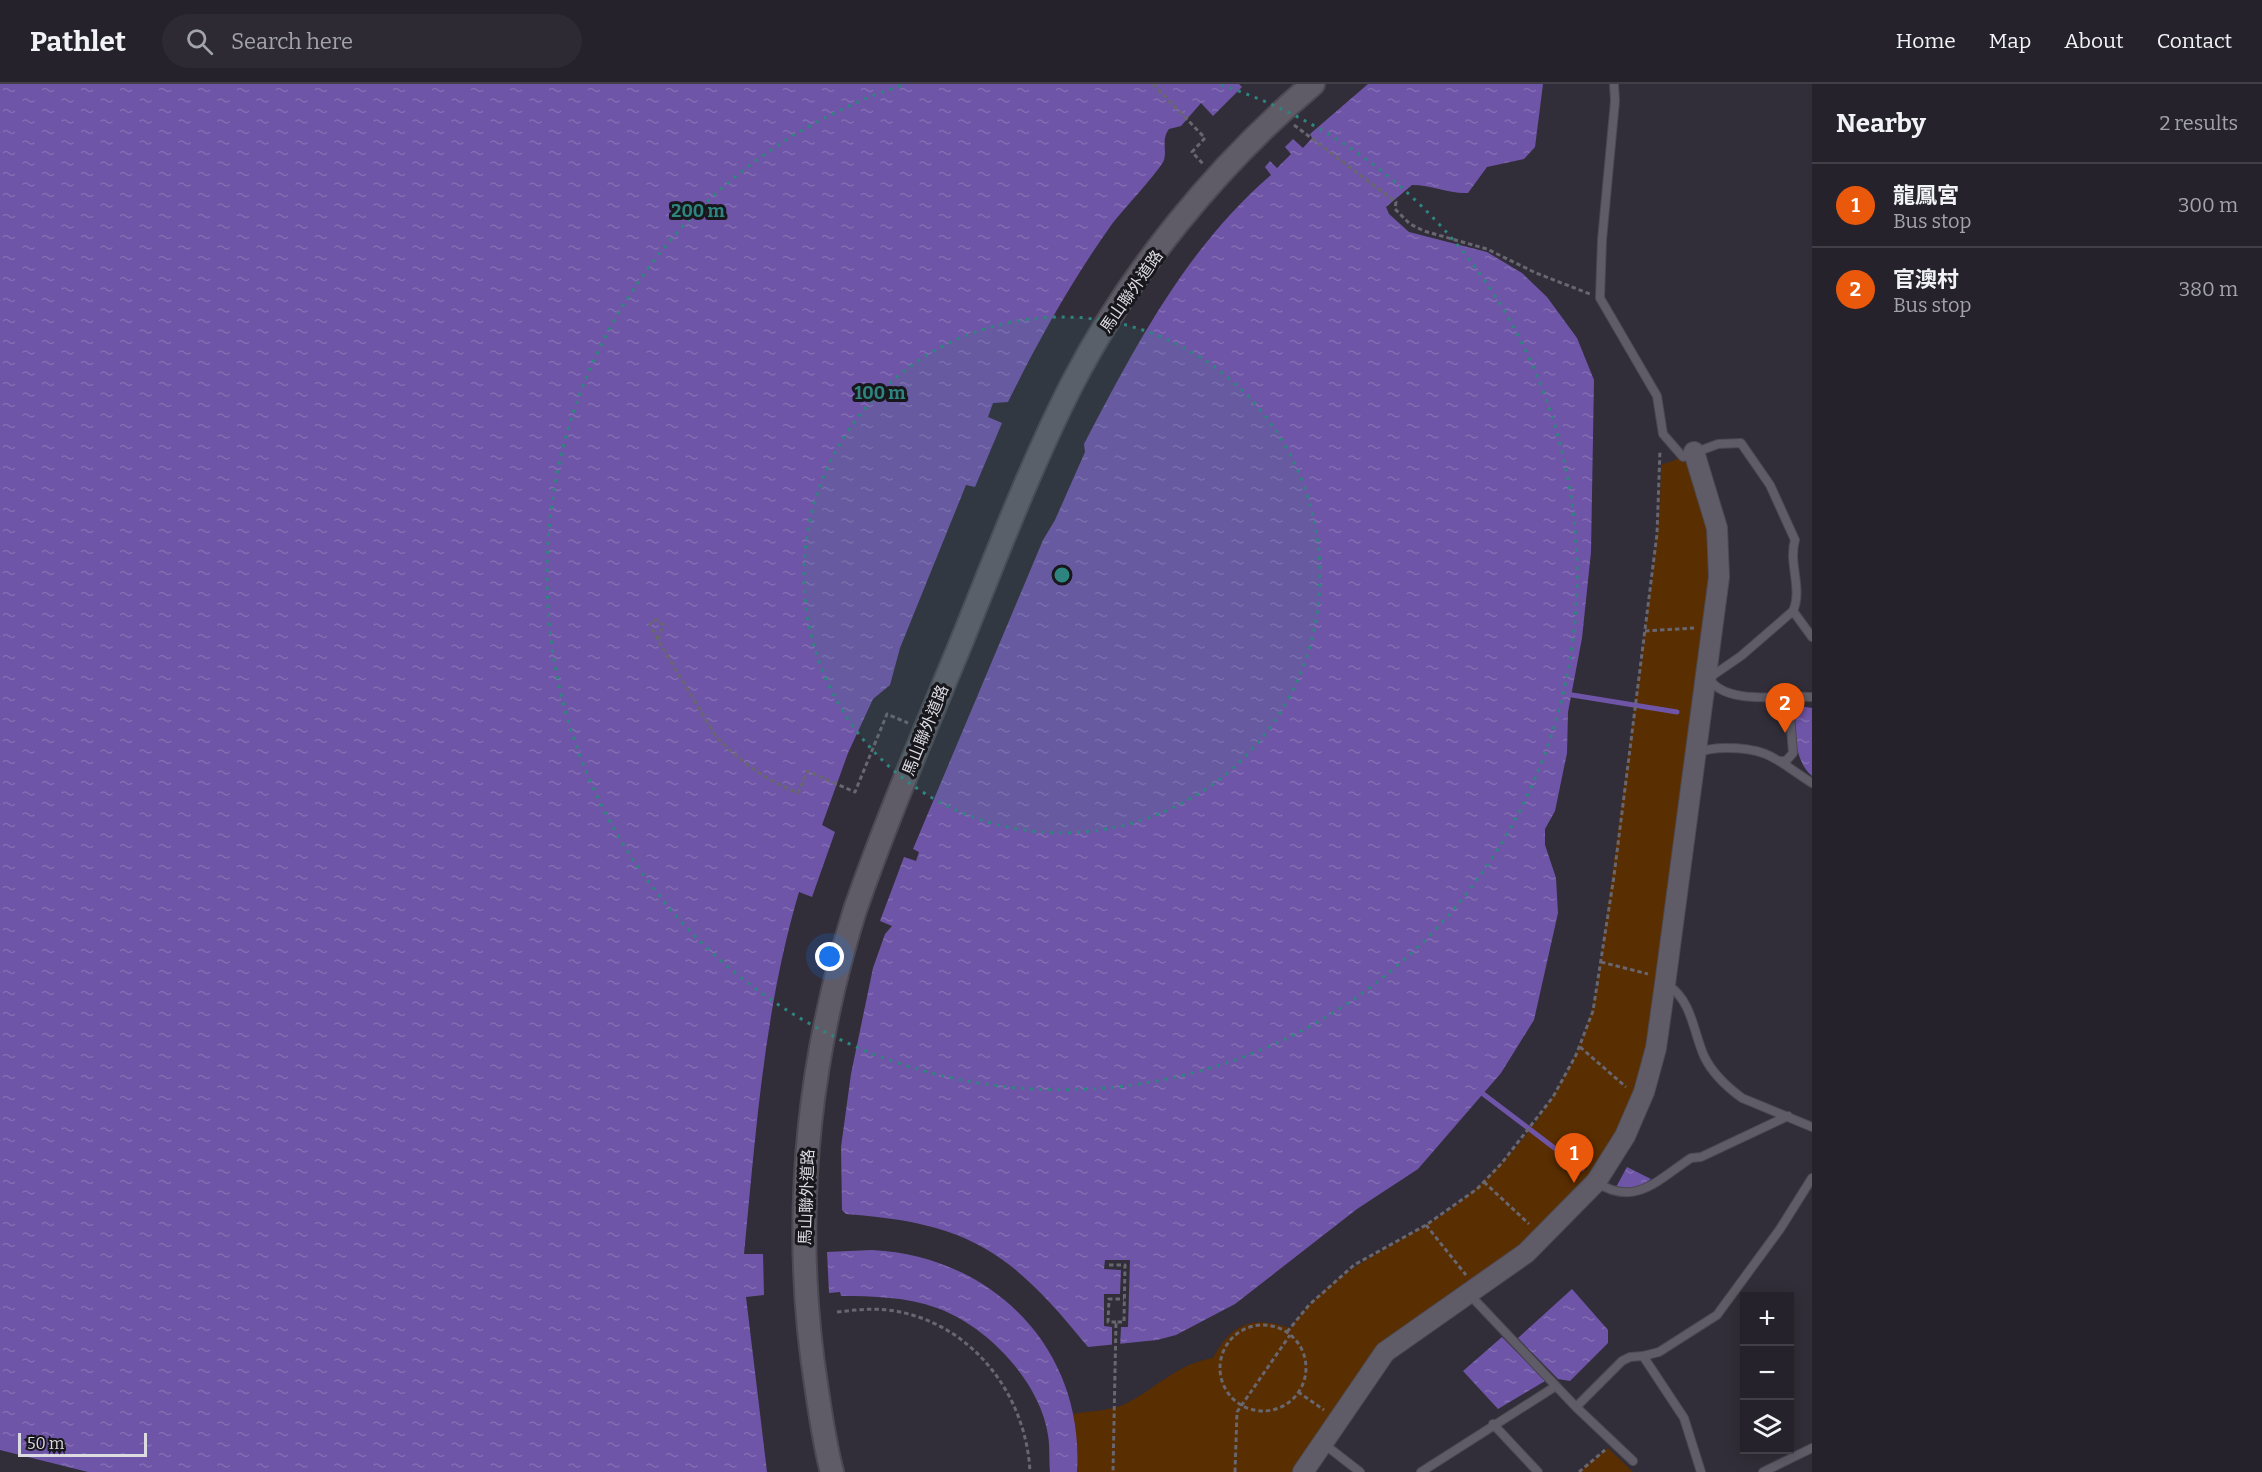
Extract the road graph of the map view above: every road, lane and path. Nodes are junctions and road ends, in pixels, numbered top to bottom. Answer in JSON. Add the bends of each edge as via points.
{"nodes":[{"id":1,"x":1153,"y":84,"type":"edge"},
{"id":2,"x":1313,"y":84,"type":"edge"},
{"id":3,"x":1614,"y":84,"type":"edge"},
{"id":4,"x":1293,"y":123,"type":"dead end"},
{"id":5,"x":1211,"y":171,"type":"dead end"},
{"id":6,"x":1600,"y":298,"type":"junction"},
{"id":7,"x":1694,"y":452,"type":"junction"},
{"id":8,"x":1660,"y":465,"type":"dead end"},
{"id":9,"x":1793,"y":611,"type":"junction"},
{"id":10,"x":1700,"y":628,"type":"dead end"},
{"id":11,"x":1645,"y":631,"type":"junction"},
{"id":12,"x":1812,"y":637,"type":"edge"},
{"id":13,"x":658,"y":640,"type":"junction"},
{"id":14,"x":1708,"y":673,"type":"junction"},
{"id":15,"x":1781,"y":697,"type":"junction"},
{"id":16,"x":1812,"y":698,"type":"edge"},
{"id":17,"x":915,"y":727,"type":"dead end"},
{"id":18,"x":1695,"y":757,"type":"junction"},
{"id":19,"x":1779,"y":761,"type":"junction"},
{"id":20,"x":1812,"y":783,"type":"edge"},
{"id":21,"x":849,"y":790,"type":"dead end"},
{"id":22,"x":1601,"y":962,"type":"junction"},
{"id":23,"x":1660,"y":980,"type":"junction"},
{"id":24,"x":1580,"y":1047,"type":"junction"},
{"id":25,"x":1632,"y":1092,"type":"dead end"},
{"id":26,"x":1788,"y":1116,"type":"junction"},
{"id":27,"x":1812,"y":1127,"type":"edge"},
{"id":28,"x":1812,"y":1178,"type":"edge"},
{"id":29,"x":1484,"y":1182,"type":"junction"},
{"id":30,"x":1596,"y":1182,"type":"junction"},
{"id":31,"x":1426,"y":1225,"type":"junction"},
{"id":32,"x":1534,"y":1228,"type":"dead end"},
{"id":33,"x":1109,"y":1265,"type":"dead end"},
{"id":34,"x":1470,"y":1287,"type":"junction"},
{"id":35,"x":1124,"y":1299,"type":"junction"},
{"id":36,"x":837,"y":1312,"type":"dead end"},
{"id":37,"x":1116,"y":1322,"type":"junction"},
{"id":38,"x":1288,"y":1334,"type":"junction"},
{"id":39,"x":1643,"y":1356,"type":"junction"},
{"id":40,"x":1556,"y":1386,"type":"junction"},
{"id":41,"x":1298,"y":1392,"type":"junction"},
{"id":42,"x":1242,"y":1405,"type":"junction"},
{"id":43,"x":1576,"y":1407,"type":"junction"},
{"id":44,"x":1329,"y":1413,"type":"dead end"},
{"id":45,"x":1493,"y":1425,"type":"junction"},
{"id":46,"x":1323,"y":1443,"type":"junction"},
{"id":47,"x":1608,"y":1448,"type":"dead end"},
{"id":48,"x":1812,"y":1448,"type":"edge"},
{"id":49,"x":1633,"y":1461,"type":"dead end"},
{"id":50,"x":832,"y":1472,"type":"edge"},
{"id":51,"x":1030,"y":1472,"type":"edge"},
{"id":52,"x":1113,"y":1472,"type":"edge"},
{"id":53,"x":1235,"y":1472,"type":"edge"},
{"id":54,"x":1303,"y":1472,"type":"edge"},
{"id":55,"x":1359,"y":1472,"type":"edge"},
{"id":56,"x":1421,"y":1472,"type":"edge"},
{"id":57,"x":1538,"y":1472,"type":"edge"},
{"id":58,"x":1579,"y":1472,"type":"edge"},
{"id":59,"x":1701,"y":1472,"type":"edge"},
{"id":60,"x":1763,"y":1472,"type":"edge"}],
"edges":[{"from":1,"to":5,"type":"path","via":[[1205,138],[1192,152]]},
{"from":2,"to":50,"type":"main road","name":"馬山聯外道路","via":[[1238,156],[1179,224],[1117,309],[1081,369],[1044,444],[984,585],[855,910],[821,1041],[810,1111],[805,1188],[804,1269],[809,1336]]},
{"from":3,"to":6,"type":"lane"},
{"from":4,"to":6,"type":"path","via":[[1396,202],[1395,209],[1410,224],[1487,249]]},
{"from":6,"to":7,"type":"lane","via":[[1656,396],[1663,434],[1683,457]]},
{"from":7,"to":9,"type":"lane","via":[[1732,442],[1741,443],[1753,458],[1792,530],[1796,592]]},
{"from":7,"to":14,"type":"street","via":[[1715,518],[1720,552]]},
{"from":8,"to":11,"type":"path","via":[[1660,505]]},
{"from":9,"to":12,"type":"lane"},
{"from":9,"to":14,"type":"lane","via":[[1741,656]]},
{"from":10,"to":11,"type":"path"},
{"from":11,"to":22,"type":"path"},
{"from":13,"to":13,"type":"path","via":[[650,625],[658,620],[664,626]]},
{"from":13,"to":17,"type":"path","via":[[715,735],[753,771],[798,793],[807,771],[855,792],[887,714]]},
{"from":13,"to":21,"type":"path","via":[[716,735],[740,761],[798,794],[808,772]]},
{"from":14,"to":15,"type":"lane","via":[[1712,684],[1730,694]]},
{"from":14,"to":18,"type":"street"},
{"from":15,"to":16,"type":"lane"},
{"from":15,"to":19,"type":"lane","via":[[1789,702],[1793,753],[1786,761]]},
{"from":18,"to":19,"type":"lane","via":[[1700,751],[1716,748],[1753,748]]},
{"from":18,"to":23,"type":"street"},
{"from":19,"to":20,"type":"lane"},
{"from":22,"to":23,"type":"path"},
{"from":22,"to":24,"type":"path","via":[[1593,1011]]},
{"from":23,"to":26,"type":"lane","via":[[1683,1001],[1704,1056],[1719,1077],[1742,1098]]},
{"from":23,"to":30,"type":"street","via":[[1656,1048],[1644,1092],[1625,1136]]},
{"from":24,"to":25,"type":"path"},
{"from":24,"to":29,"type":"path","via":[[1543,1110]]},
{"from":26,"to":27,"type":"lane"},
{"from":26,"to":30,"type":"lane","via":[[1701,1157],[1691,1158],[1637,1192],[1618,1194]]},
{"from":28,"to":39,"type":"lane","via":[[1717,1315],[1659,1352]]},
{"from":29,"to":31,"type":"path"},
{"from":29,"to":32,"type":"path"},
{"from":30,"to":34,"type":"street","via":[[1543,1239]]},
{"from":31,"to":34,"type":"path"},
{"from":31,"to":38,"type":"path","via":[[1354,1265],[1309,1305]]},
{"from":33,"to":35,"type":"path","via":[[1125,1265]]},
{"from":34,"to":40,"type":"lane"},
{"from":34,"to":46,"type":"street","via":[[1386,1352]]},
{"from":35,"to":37,"type":"path","via":[[1124,1322]]},
{"from":35,"to":37,"type":"path","via":[[1109,1299],[1108,1322]]},
{"from":36,"to":51,"type":"path","via":[[900,1312],[940,1326],[968,1344],[995,1372],[1018,1414]]},
{"from":37,"to":52,"type":"path"},
{"from":38,"to":41,"type":"path","via":[[1302,1350],[1306,1363]]},
{"from":38,"to":42,"type":"path"},
{"from":38,"to":42,"type":"path","via":[[1269,1325],[1255,1326],[1230,1340],[1220,1366],[1222,1379],[1228,1392]]},
{"from":39,"to":43,"type":"lane","via":[[1622,1361]]},
{"from":39,"to":59,"type":"lane","via":[[1684,1418]]},
{"from":40,"to":43,"type":"lane"},
{"from":40,"to":45,"type":"lane"},
{"from":41,"to":42,"type":"path","via":[[1278,1408],[1264,1411]]},
{"from":41,"to":44,"type":"path"},
{"from":42,"to":53,"type":"path","via":[[1237,1412]]},
{"from":43,"to":49,"type":"lane"},
{"from":45,"to":56,"type":"lane"},
{"from":45,"to":57,"type":"lane"},
{"from":46,"to":54,"type":"street"},
{"from":46,"to":55,"type":"lane"},
{"from":47,"to":58,"type":"path"},
{"from":48,"to":60,"type":"lane"}]}
